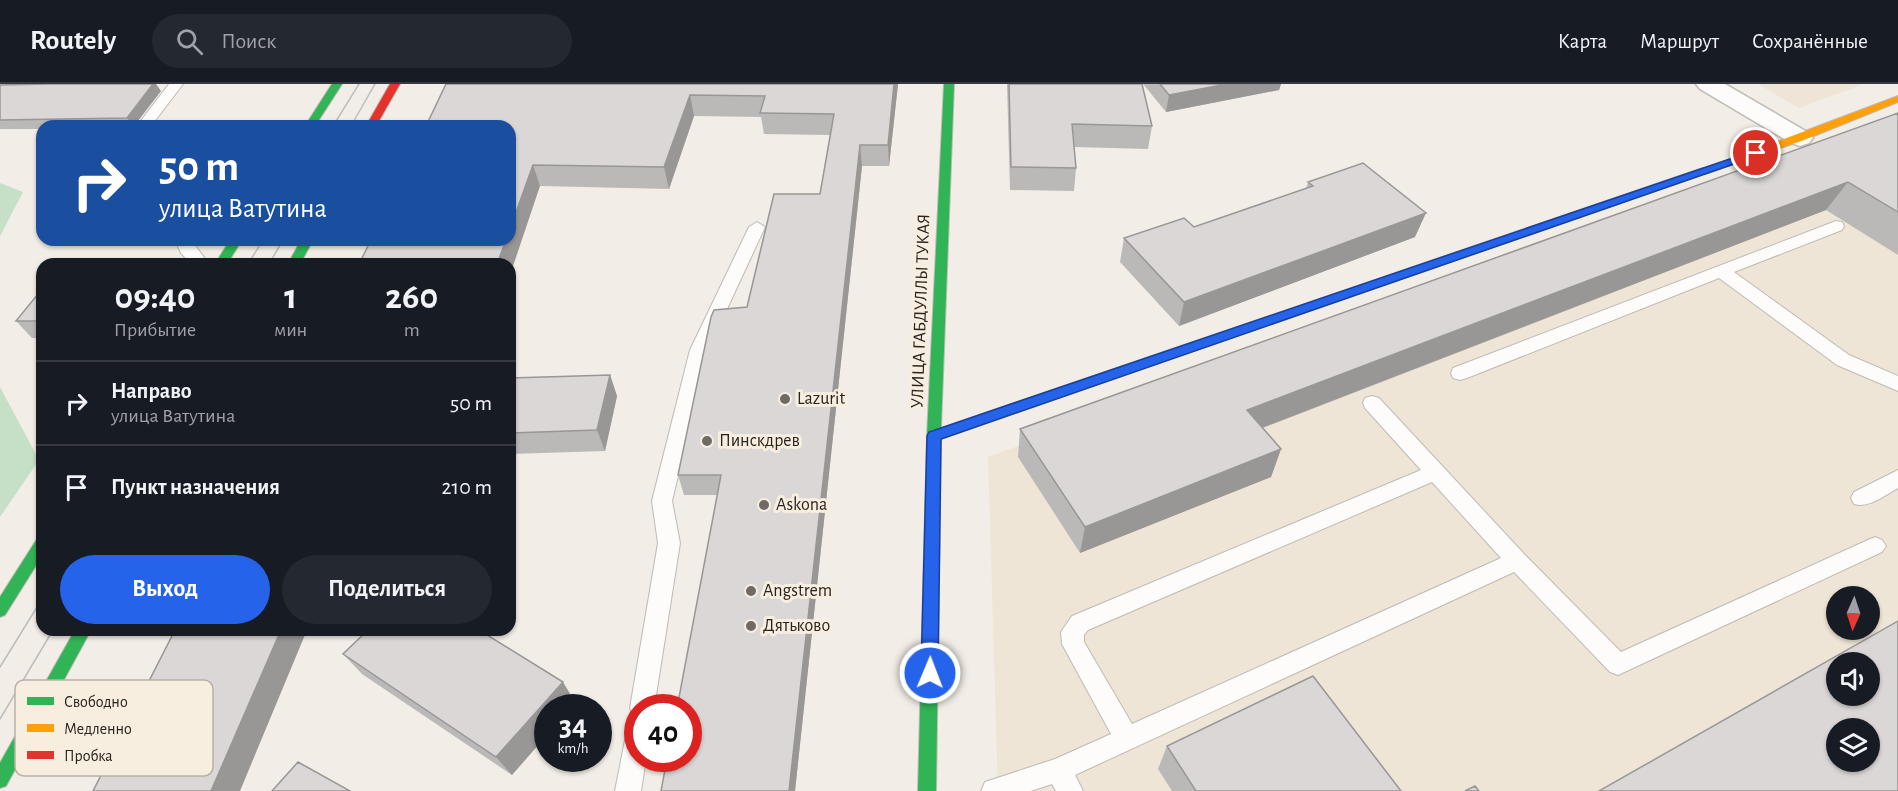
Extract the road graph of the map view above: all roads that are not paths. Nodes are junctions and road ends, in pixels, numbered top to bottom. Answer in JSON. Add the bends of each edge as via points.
{"nodes":[{"id":1,"x":176,"y":84,"type":"edge"},
{"id":2,"x":337,"y":84,"type":"edge"},
{"id":3,"x":395,"y":84,"type":"edge"},
{"id":4,"x":949,"y":84,"type":"edge"},
{"id":5,"x":1708,"y":84,"type":"edge"},
{"id":6,"x":1898,"y":99,"type":"edge"},
{"id":7,"x":149,"y":120,"type":"edge"},
{"id":8,"x":314,"y":120,"type":"edge"},
{"id":9,"x":375,"y":120,"type":"edge"},
{"id":10,"x":1800,"y":138,"type":"junction"},
{"id":11,"x":1836,"y":226,"type":"dead end"},
{"id":12,"x":757,"y":227,"type":"dead end"},
{"id":13,"x":186,"y":246,"type":"edge"},
{"id":14,"x":195,"y":258,"type":"edge"},
{"id":15,"x":1721,"y":271,"type":"junction"},
{"id":16,"x":1460,"y":373,"type":"dead end"},
{"id":17,"x":1898,"y":384,"type":"edge"},
{"id":18,"x":1372,"y":403,"type":"dead end"},
{"id":19,"x":934,"y":436,"type":"junction"},
{"id":20,"x":1436,"y":472,"type":"junction"},
{"id":21,"x":1898,"y":478,"type":"edge"},
{"id":22,"x":1861,"y":498,"type":"dead end"},
{"id":23,"x":1875,"y":546,"type":"dead end"},
{"id":24,"x":36,"y":553,"type":"edge"},
{"id":25,"x":1517,"y":561,"type":"junction"},
{"id":26,"x":0,"y":610,"type":"edge"},
{"id":27,"x":80,"y":636,"type":"edge"},
{"id":28,"x":55,"y":680,"type":"edge"},
{"id":29,"x":644,"y":694,"type":"edge"},
{"id":30,"x":1127,"y":739,"type":"junction"},
{"id":31,"x":15,"y":753,"type":"edge"},
{"id":32,"x":631,"y":772,"type":"edge"},
{"id":33,"x":0,"y":780,"type":"edge"},
{"id":34,"x":1064,"y":781,"type":"edge"},
{"id":35,"x":628,"y":791,"type":"edge"},
{"id":36,"x":927,"y":791,"type":"edge"},
{"id":37,"x":994,"y":791,"type":"edge"}],
"edges":[{"from":1,"to":7,"type":"lane"},
{"from":2,"to":8,"type":"street"},
{"from":3,"to":9,"type":"street"},
{"from":4,"to":19,"type":"street","name":"УЛИЦА ГАБДУЛЛЫ ТУКАЯ"},
{"from":5,"to":10,"type":"street"},
{"from":6,"to":10,"type":"street"},
{"from":10,"to":19,"type":"street"},
{"from":11,"to":15,"type":"lane"},
{"from":12,"to":29,"type":"lane","via":[[699,350],[662,501],[669,543]]},
{"from":13,"to":14,"type":"lane"},
{"from":15,"to":16,"type":"lane"},
{"from":15,"to":17,"type":"lane","via":[[1844,360]]},
{"from":18,"to":20,"type":"lane"},
{"from":19,"to":36,"type":"street","name":"УЛИЦА ГАБДУЛЛЫ ТУКАЯ"},
{"from":20,"to":25,"type":"lane"},
{"from":20,"to":30,"type":"lane","via":[[1080,623],[1072,632],[1073,644]]},
{"from":21,"to":22,"type":"lane"},
{"from":23,"to":25,"type":"lane","via":[[1618,665]]},
{"from":24,"to":26,"type":"street"},
{"from":25,"to":30,"type":"lane"},
{"from":27,"to":28,"type":"street"},
{"from":30,"to":34,"type":"lane"},
{"from":31,"to":33,"type":"street"},
{"from":32,"to":35,"type":"lane"},
{"from":34,"to":37,"type":"lane"}]}
